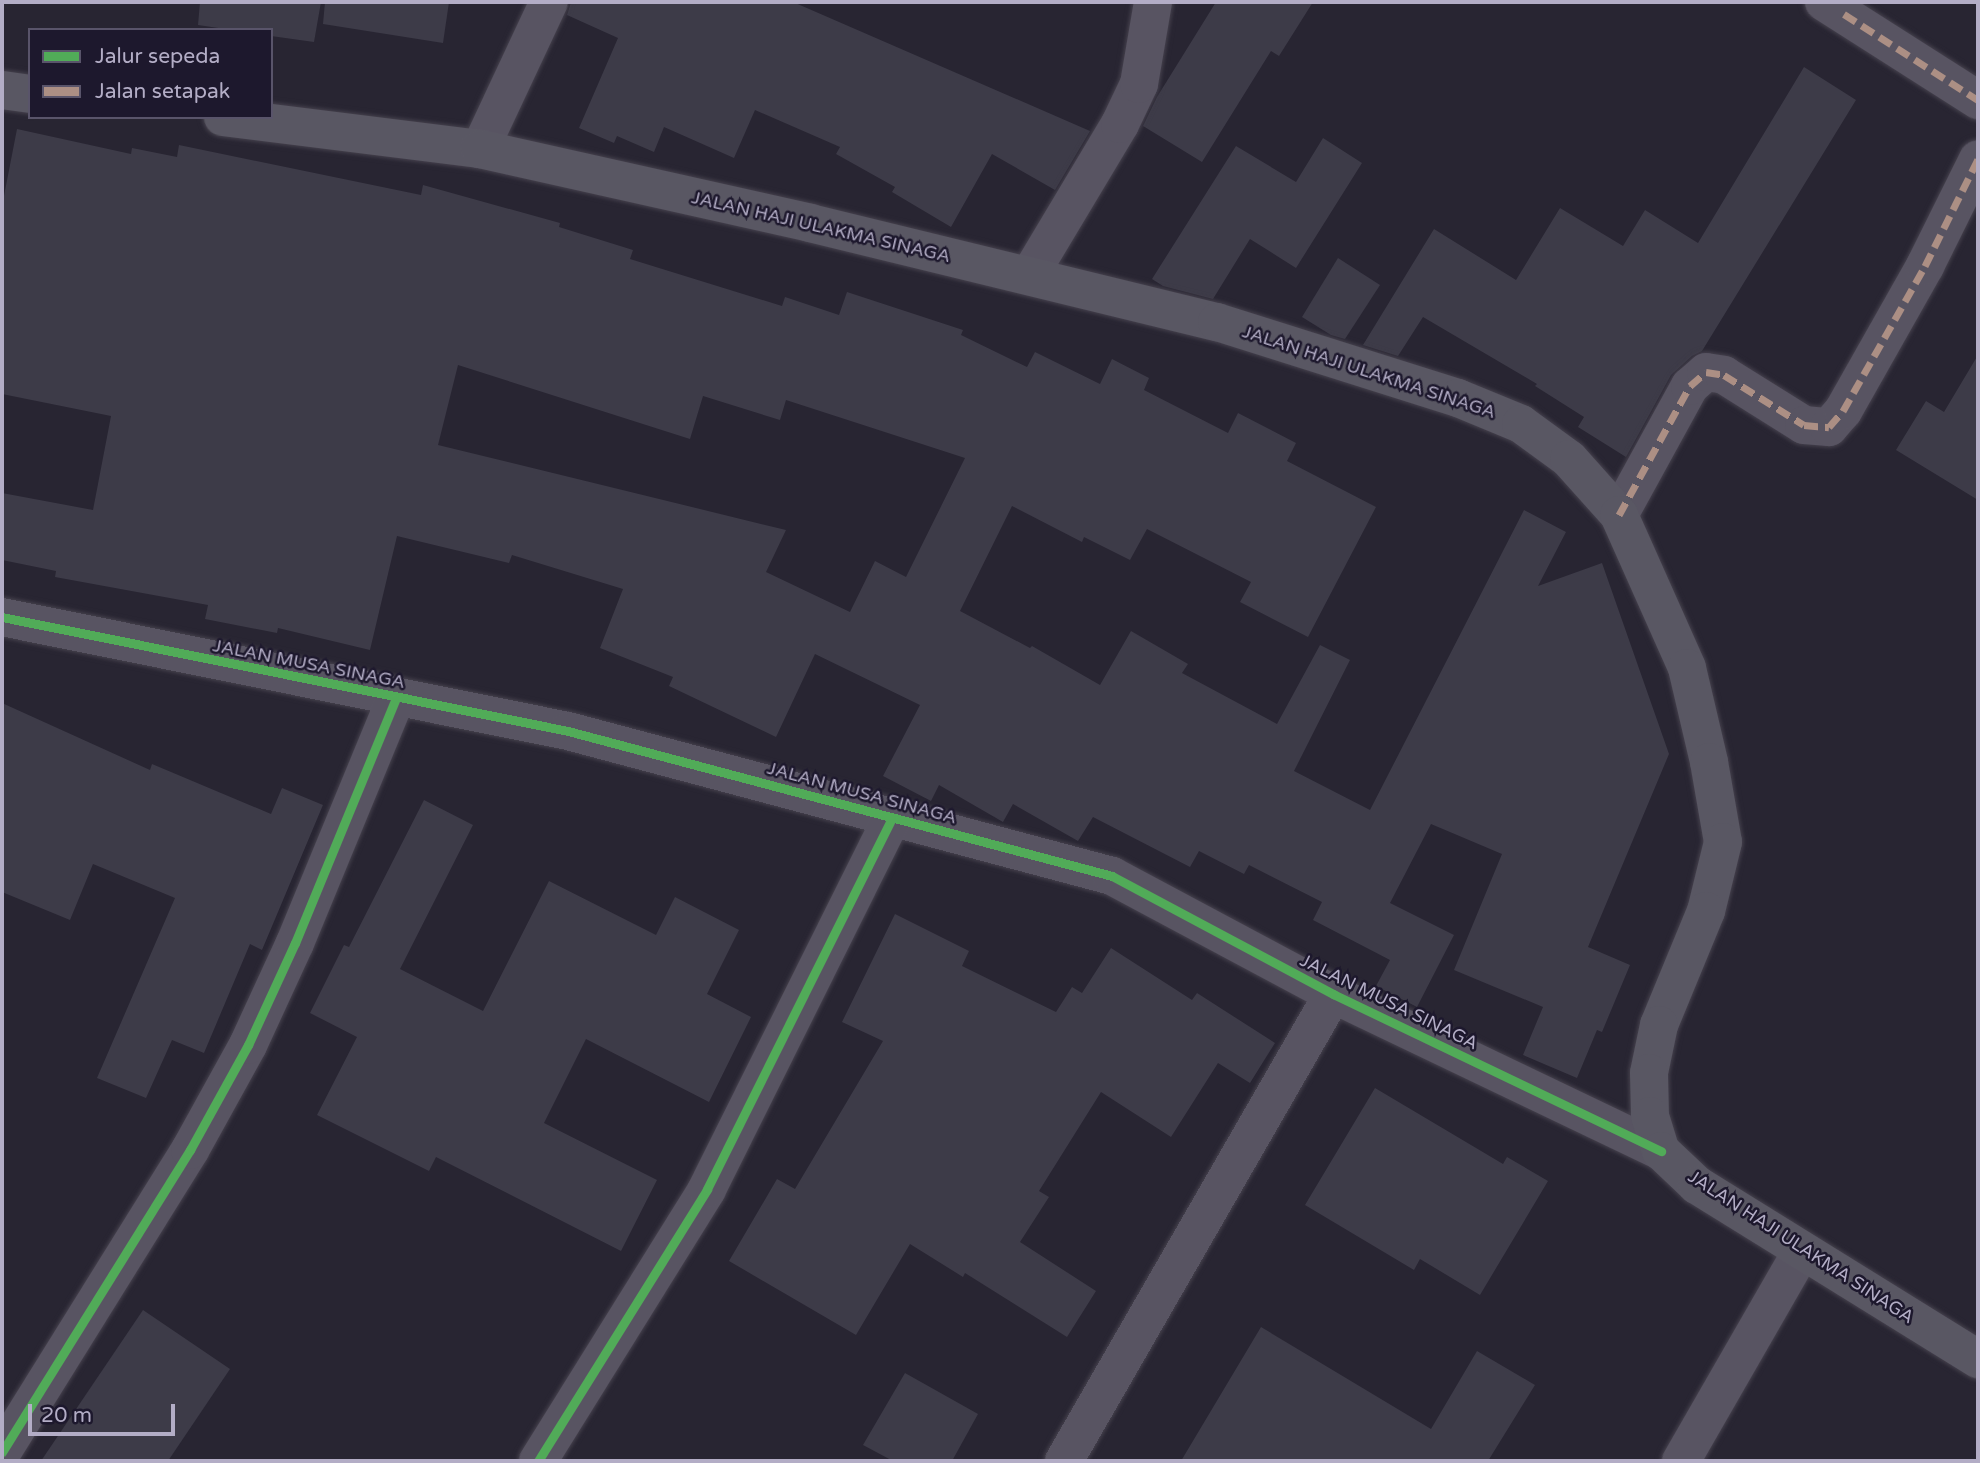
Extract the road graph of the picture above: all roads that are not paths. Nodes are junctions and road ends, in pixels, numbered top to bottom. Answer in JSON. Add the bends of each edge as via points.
{"nodes":[{"id":1,"x":549,"y":2,"type":"edge"},
{"id":2,"x":1153,"y":2,"type":"edge"},
{"id":3,"x":1824,"y":2,"type":"edge"},
{"id":4,"x":2,"y":90,"type":"edge"},
{"id":5,"x":28,"y":94,"type":"edge"},
{"id":6,"x":1978,"y":100,"type":"edge"},
{"id":7,"x":239,"y":119,"type":"edge"},
{"id":8,"x":480,"y":149,"type":"junction"},
{"id":9,"x":1978,"y":159,"type":"edge"},
{"id":10,"x":1029,"y":276,"type":"junction"},
{"id":11,"x":1619,"y":514,"type":"junction"},
{"id":12,"x":2,"y":617,"type":"edge"},
{"id":13,"x":396,"y":698,"type":"junction"},
{"id":14,"x":892,"y":818,"type":"junction"},
{"id":15,"x":1333,"y":994,"type":"junction"},
{"id":16,"x":1661,"y":1151,"type":"junction"},
{"id":17,"x":1801,"y":1252,"type":"junction"},
{"id":18,"x":1978,"y":1359,"type":"edge"},
{"id":19,"x":2,"y":1452,"type":"edge"},
{"id":20,"x":538,"y":1461,"type":"edge"},
{"id":21,"x":1064,"y":1461,"type":"edge"},
{"id":22,"x":1681,"y":1461,"type":"edge"}],
"edges":[{"from":1,"to":8,"type":"street"},
{"from":2,"to":10,"type":"street","via":[[1139,84]]},
{"from":3,"to":6,"type":"street"},
{"from":4,"to":5,"type":"main road"},
{"from":7,"to":8,"type":"main road","name":"JALAN HAJI ULAKMA SINAGA"},
{"from":8,"to":10,"type":"main road","name":"JALAN HAJI ULAKMA SINAGA"},
{"from":9,"to":11,"type":"street","via":[[1904,302],[1843,411],[1829,427],[1804,425],[1724,375],[1706,372],[1690,386]]},
{"from":10,"to":11,"type":"main road","name":"JALAN HAJI ULAKMA SINAGA","via":[[1217,322],[1458,398],[1521,424],[1569,459]]},
{"from":11,"to":16,"type":"main road","name":"JALAN HAJI ULAKMA SINAGA","via":[[1687,668],[1723,842],[1706,911],[1659,1025],[1649,1073],[1650,1116]]},
{"from":12,"to":13,"type":"street","name":"JALAN MUSA SINAGA"},
{"from":13,"to":14,"type":"street","name":"JALAN MUSA SINAGA","via":[[568,732]]},
{"from":13,"to":19,"type":"street","via":[[248,1045],[190,1150]]},
{"from":14,"to":15,"type":"street","name":"JALAN MUSA SINAGA","via":[[1112,876]]},
{"from":14,"to":20,"type":"street","via":[[707,1189]]},
{"from":15,"to":16,"type":"street","name":"JALAN MUSA SINAGA"},
{"from":15,"to":21,"type":"street"},
{"from":16,"to":17,"type":"main road","name":"JALAN HAJI ULAKMA SINAGA","via":[[1698,1185]]},
{"from":17,"to":18,"type":"main road","name":"JALAN HAJI ULAKMA SINAGA"},
{"from":17,"to":22,"type":"street"}]}
